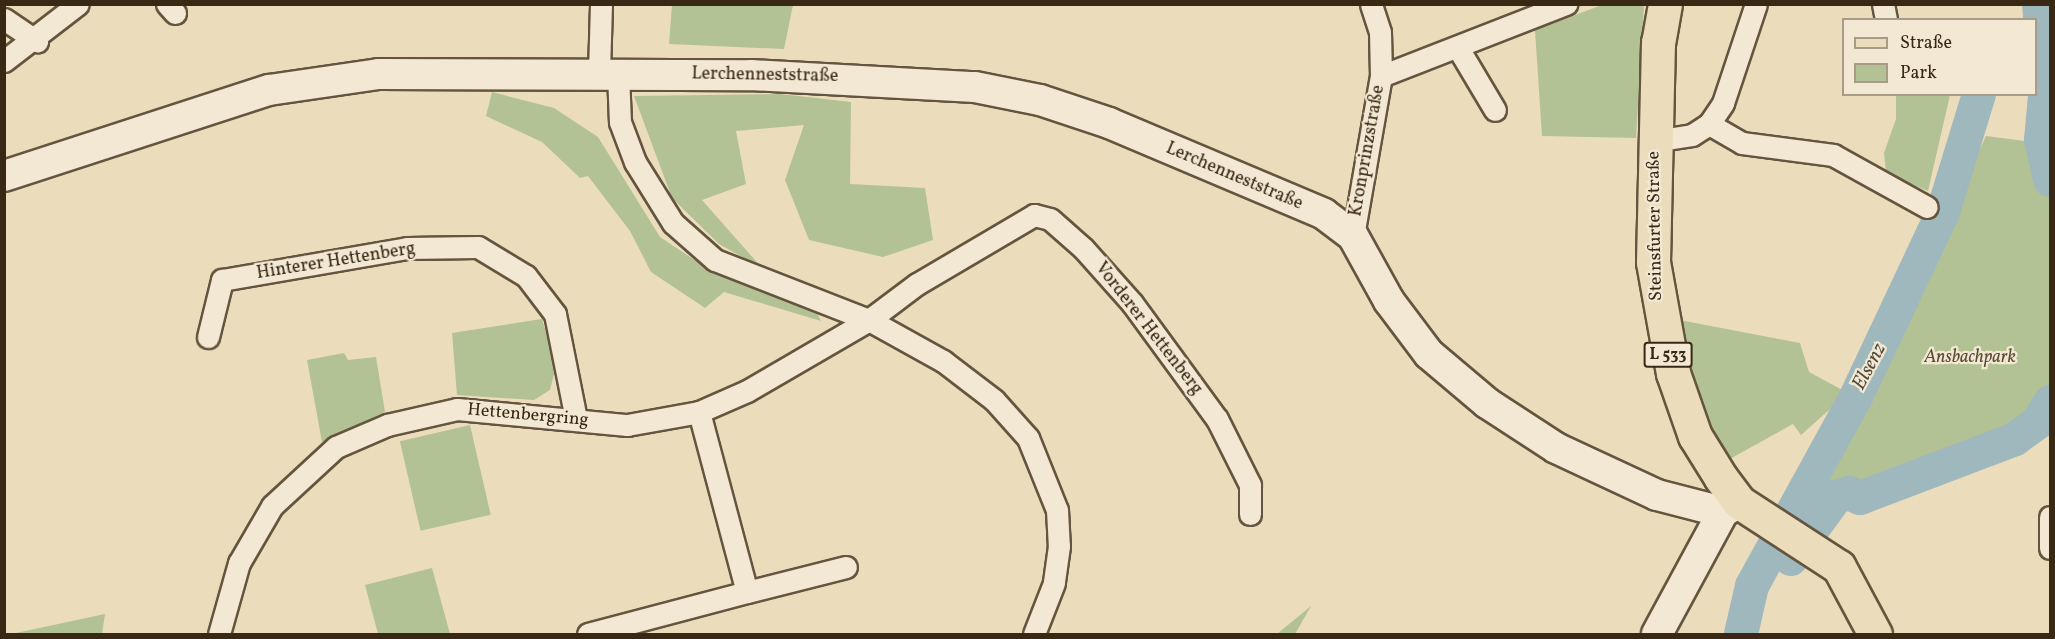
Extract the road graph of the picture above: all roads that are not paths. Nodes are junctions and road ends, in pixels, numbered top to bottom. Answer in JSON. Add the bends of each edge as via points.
{"nodes":[{"id":1,"x":78,"y":4,"type":"edge"},
{"id":2,"x":601,"y":4,"type":"edge"},
{"id":3,"x":1371,"y":4,"type":"edge"},
{"id":4,"x":1665,"y":4,"type":"edge"},
{"id":5,"x":1756,"y":4,"type":"edge"},
{"id":6,"x":1564,"y":5,"type":"edge"},
{"id":7,"x":4,"y":20,"type":"edge"},
{"id":8,"x":37,"y":41,"type":"junction"},
{"id":9,"x":1458,"y":48,"type":"junction"},
{"id":10,"x":4,"y":61,"type":"edge"},
{"id":11,"x":609,"y":73,"type":"junction"},
{"id":12,"x":1381,"y":76,"type":"junction"},
{"id":13,"x":1495,"y":110,"type":"dead end"},
{"id":14,"x":1709,"y":124,"type":"junction"},
{"id":15,"x":1654,"y":141,"type":"junction"},
{"id":16,"x":4,"y":176,"type":"edge"},
{"id":17,"x":1927,"y":207,"type":"dead end"},
{"id":18,"x":1353,"y":236,"type":"junction"},
{"id":19,"x":869,"y":320,"type":"junction"},
{"id":20,"x":208,"y":338,"type":"dead end"},
{"id":21,"x":699,"y":412,"type":"junction"},
{"id":22,"x":576,"y":419,"type":"junction"},
{"id":23,"x":1731,"y":507,"type":"junction"},
{"id":24,"x":1250,"y":514,"type":"dead end"},
{"id":25,"x":2050,"y":517,"type":"edge"},
{"id":26,"x":2050,"y":548,"type":"edge"},
{"id":27,"x":846,"y":567,"type":"dead end"},
{"id":28,"x":747,"y":592,"type":"junction"},
{"id":29,"x":219,"y":634,"type":"edge"},
{"id":30,"x":588,"y":634,"type":"edge"},
{"id":31,"x":1034,"y":634,"type":"edge"},
{"id":32,"x":1658,"y":634,"type":"edge"},
{"id":33,"x":1875,"y":634,"type":"edge"}],
"edges":[{"from":1,"to":8,"type":"street"},
{"from":2,"to":11,"type":"street"},
{"from":3,"to":12,"type":"street","via":[[1380,32]]},
{"from":4,"to":15,"type":"main road","name":"Steinsfurter Straße","number":"L 533"},
{"from":5,"to":14,"type":"street","via":[[1723,103]]},
{"from":6,"to":9,"type":"street","name":"Kronprinzstraße"},
{"from":7,"to":8,"type":"street"},
{"from":8,"to":10,"type":"street"},
{"from":9,"to":12,"type":"street","name":"Kronprinzstraße"},
{"from":9,"to":13,"type":"street"},
{"from":11,"to":16,"type":"street","name":"Lerchenneststraße","via":[[379,75],[269,90]]},
{"from":11,"to":18,"type":"street","name":"Lerchenneststraße","via":[[884,80],[1040,100],[1109,123],[1324,214]]},
{"from":11,"to":19,"type":"street","via":[[620,122],[635,162],[672,223],[715,260]]},
{"from":12,"to":18,"type":"street","name":"Kronprinzstraße"},
{"from":14,"to":15,"type":"street","via":[[1692,135]]},
{"from":14,"to":17,"type":"street","via":[[1742,143],[1833,155]]},
{"from":15,"to":23,"type":"main road","name":"Steinsfurter Straße","number":"L 533","via":[[1653,262],[1663,340],[1695,436]]},
{"from":18,"to":23,"type":"street","name":"Lerchenneststraße","via":[[1389,301],[1429,354],[1487,403],[1592,468],[1693,508]]},
{"from":19,"to":21,"type":"street","name":"Hettenbergring","via":[[747,391]]},
{"from":19,"to":24,"type":"street","name":"Vorderer Hettenberg","via":[[1014,224],[1034,215],[1050,219],[1132,303],[1217,419],[1250,485]]},
{"from":19,"to":31,"type":"street","via":[[951,368],[994,400],[1028,438],[1057,510],[1059,546],[1054,583]]},
{"from":20,"to":22,"type":"street","name":"Hinterer Hettenberg","via":[[222,280],[407,248],[478,247],[526,276],[555,314]]},
{"from":21,"to":22,"type":"street","name":"Hettenbergring","via":[[627,425]]},
{"from":21,"to":28,"type":"street"},
{"from":22,"to":29,"type":"street","name":"Hettenbergring","via":[[457,409],[387,425],[336,447],[272,506],[238,563]]},
{"from":23,"to":32,"type":"street"},
{"from":23,"to":33,"type":"main road","number":"L 533","via":[[1771,522],[1821,553],[1855,590]]},
{"from":25,"to":26,"type":"street"},
{"from":27,"to":28,"type":"street"},
{"from":28,"to":30,"type":"street"}]}
